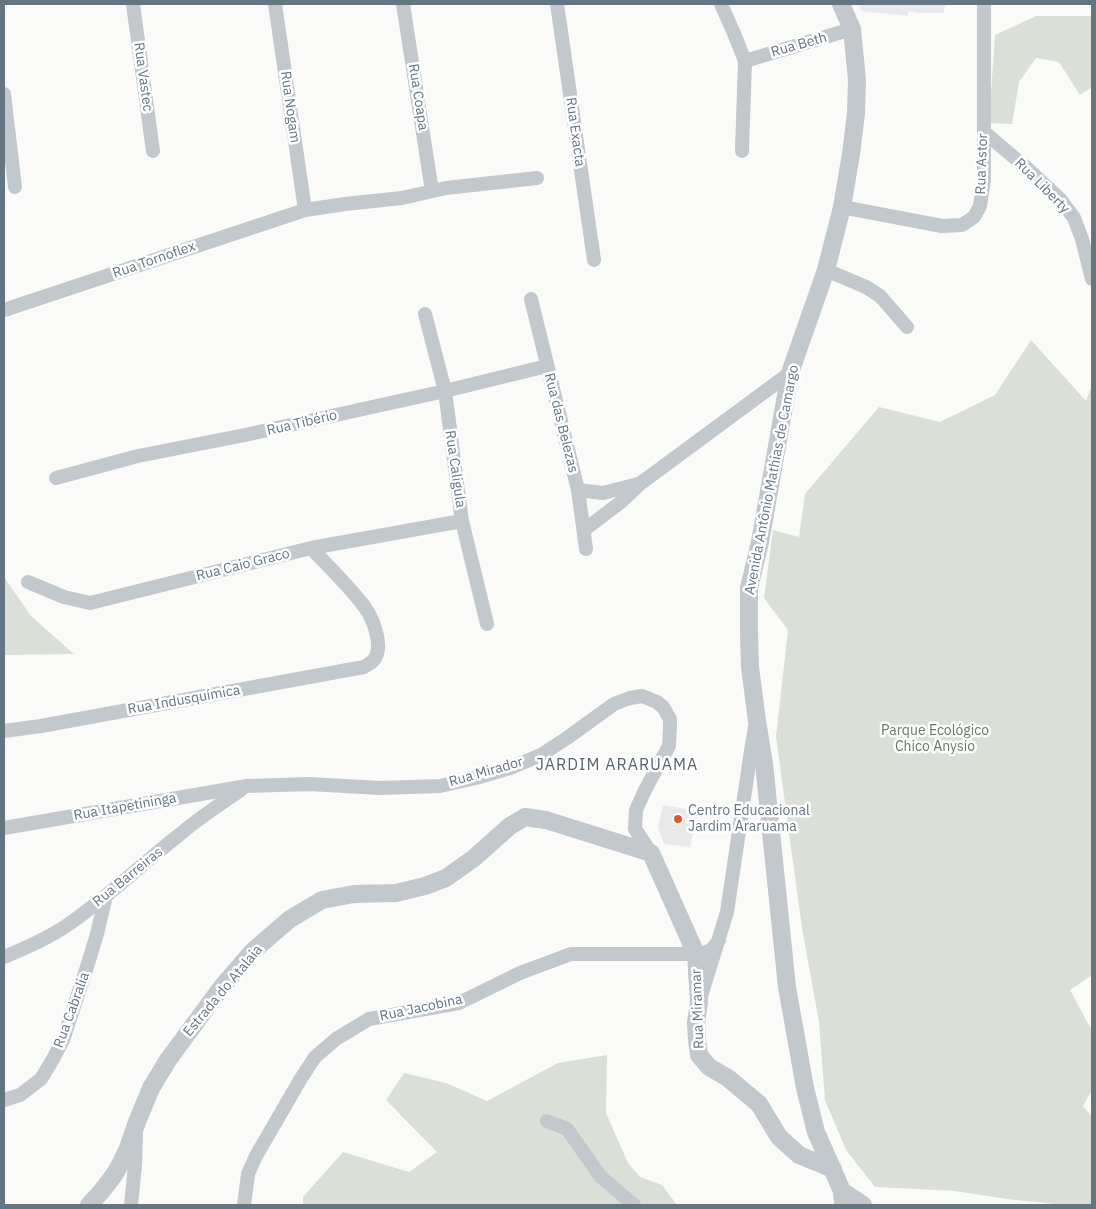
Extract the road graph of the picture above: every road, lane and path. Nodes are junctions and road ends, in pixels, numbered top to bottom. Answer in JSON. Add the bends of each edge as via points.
{"nodes":[{"id":1,"x":133,"y":4,"type":"edge"},
{"id":2,"x":275,"y":4,"type":"edge"},
{"id":3,"x":403,"y":4,"type":"edge"},
{"id":4,"x":556,"y":4,"type":"edge"},
{"id":5,"x":720,"y":4,"type":"edge"},
{"id":6,"x":841,"y":4,"type":"edge"},
{"id":7,"x":984,"y":4,"type":"edge"},
{"id":8,"x":852,"y":29,"type":"junction"},
{"id":9,"x":745,"y":60,"type":"junction"},
{"id":10,"x":4,"y":94,"type":"edge"},
{"id":11,"x":984,"y":132,"type":"junction"},
{"id":12,"x":153,"y":151,"type":"dead end"},
{"id":13,"x":742,"y":151,"type":"dead end"},
{"id":14,"x":537,"y":178,"type":"dead end"},
{"id":15,"x":15,"y":187,"type":"dead end"},
{"id":16,"x":432,"y":191,"type":"junction"},
{"id":17,"x":842,"y":207,"type":"junction"},
{"id":18,"x":305,"y":210,"type":"junction"},
{"id":19,"x":594,"y":260,"type":"dead end"},
{"id":20,"x":826,"y":270,"type":"junction"},
{"id":21,"x":1092,"y":279,"type":"edge"},
{"id":22,"x":532,"y":299,"type":"dead end"},
{"id":23,"x":4,"y":310,"type":"edge"},
{"id":24,"x":425,"y":314,"type":"dead end"},
{"id":25,"x":907,"y":327,"type":"dead end"},
{"id":26,"x":547,"y":366,"type":"junction"},
{"id":27,"x":790,"y":374,"type":"junction"},
{"id":28,"x":445,"y":391,"type":"junction"},
{"id":29,"x":56,"y":478,"type":"dead end"},
{"id":30,"x":641,"y":483,"type":"junction"},
{"id":31,"x":578,"y":490,"type":"junction"},
{"id":32,"x":462,"y":521,"type":"junction"},
{"id":33,"x":584,"y":530,"type":"junction"},
{"id":34,"x":311,"y":548,"type":"junction"},
{"id":35,"x":586,"y":549,"type":"dead end"},
{"id":36,"x":28,"y":582,"type":"dead end"},
{"id":37,"x":487,"y":624,"type":"dead end"},
{"id":38,"x":757,"y":721,"type":"junction"},
{"id":39,"x":4,"y":731,"type":"edge"},
{"id":40,"x":247,"y":786,"type":"junction"},
{"id":41,"x":4,"y":828,"type":"edge"},
{"id":42,"x":652,"y":853,"type":"junction"},
{"id":43,"x":106,"y":896,"type":"junction"},
{"id":44,"x":719,"y":940,"type":"junction"},
{"id":45,"x":696,"y":954,"type":"junction"},
{"id":46,"x":4,"y":957,"type":"edge"},
{"id":47,"x":699,"y":1002,"type":"junction"},
{"id":48,"x":4,"y":1100,"type":"edge"},
{"id":49,"x":547,"y":1121,"type":"dead end"},
{"id":50,"x":137,"y":1122,"type":"junction"},
{"id":51,"x":833,"y":1169,"type":"junction"},
{"id":52,"x":842,"y":1198,"type":"edge"},
{"id":53,"x":89,"y":1205,"type":"edge"},
{"id":54,"x":131,"y":1205,"type":"edge"},
{"id":55,"x":244,"y":1205,"type":"edge"},
{"id":56,"x":634,"y":1205,"type":"edge"},
{"id":57,"x":863,"y":1205,"type":"edge"}],
"edges":[{"from":1,"to":12,"type":"street","name":"Rua Vastec"},
{"from":2,"to":18,"type":"street","name":"Rua Nogam"},
{"from":3,"to":16,"type":"street","name":"Rua Coapa"},
{"from":4,"to":19,"type":"street","name":"Rua Exacta"},
{"from":5,"to":9,"type":"street"},
{"from":6,"to":8,"type":"street","name":"Avenida Antônio Mathias de Camargo"},
{"from":7,"to":11,"type":"street","name":"Rua Astor"},
{"from":8,"to":9,"type":"street","name":"Rua Beth"},
{"from":8,"to":17,"type":"street","name":"Avenida Antônio Mathias de Camargo","via":[[857,80],[856,113]]},
{"from":9,"to":13,"type":"street"},
{"from":10,"to":15,"type":"street"},
{"from":11,"to":17,"type":"street","name":"Rua Astor","via":[[984,180],[980,206],[974,217],[962,225],[942,226]]},
{"from":11,"to":21,"type":"street","name":"Rua Liberty","via":[[1060,199],[1074,218]]},
{"from":14,"to":16,"type":"street"},
{"from":16,"to":18,"type":"street"},
{"from":17,"to":20,"type":"street","name":"Avenida Antônio Mathias de Camargo"},
{"from":18,"to":23,"type":"street","name":"Rua Tornoflex"},
{"from":20,"to":25,"type":"street","via":[[880,296]]},
{"from":20,"to":27,"type":"street","name":"Avenida Antônio Mathias de Camargo"},
{"from":22,"to":26,"type":"street","name":"Rua das Belezas"},
{"from":24,"to":28,"type":"street","name":"Rua Caligula"},
{"from":26,"to":28,"type":"street","name":"Rua Tibério"},
{"from":26,"to":31,"type":"street","name":"Rua das Belezas"},
{"from":27,"to":30,"type":"street"},
{"from":27,"to":38,"type":"street","name":"Avenida Antônio Mathias de Camargo","via":[[749,588],[750,667]]},
{"from":28,"to":29,"type":"street","name":"Rua Tibério","via":[[138,456]]},
{"from":28,"to":32,"type":"street","name":"Rua Caligula"},
{"from":30,"to":31,"type":"street","via":[[603,493]]},
{"from":30,"to":33,"type":"street"},
{"from":31,"to":33,"type":"street","name":"Rua das Belezas"},
{"from":32,"to":34,"type":"street","name":"Rua Caio Graco"},
{"from":32,"to":37,"type":"street","name":"Rua Caligula"},
{"from":33,"to":35,"type":"street","name":"Rua das Belezas"},
{"from":34,"to":36,"type":"street","name":"Rua Caio Graco","via":[[90,603],[64,597]]},
{"from":34,"to":39,"type":"street","name":"Rua Indusquímica","via":[[365,607],[372,621],[378,651],[373,661],[364,667]]},
{"from":38,"to":44,"type":"street","via":[[727,912]]},
{"from":38,"to":51,"type":"street","name":"Avenida Antônio Mathias de Camargo","via":[[787,987],[816,1132]]},
{"from":40,"to":41,"type":"street","name":"Rua Itapetininga"},
{"from":40,"to":42,"type":"street","name":"Rua Mirador","via":[[440,786],[476,778],[541,754],[614,704],[642,696],[657,702],[670,719],[669,746],[636,810],[635,829]]},
{"from":40,"to":43,"type":"street","name":"Rua Barreiras","via":[[180,834]]},
{"from":42,"to":45,"type":"street","name":"Rua Miramar"},
{"from":42,"to":50,"type":"street","name":"Estrada do Atalaia","via":[[546,820],[525,817],[446,878],[396,893],[354,894],[322,900],[290,919],[254,950],[221,988],[168,1060],[151,1088]]},
{"from":43,"to":46,"type":"street","name":"Rua Barreiras","via":[[68,925]]},
{"from":43,"to":48,"type":"street","name":"Rua Cabralia","via":[[87,967],[54,1059],[41,1079],[20,1095]]},
{"from":44,"to":45,"type":"street","via":[[709,952]]},
{"from":44,"to":47,"type":"street"},
{"from":45,"to":47,"type":"street","name":"Rua Miramar"},
{"from":45,"to":55,"type":"street","name":"Rua Jacobina","via":[[571,954],[520,973],[459,1003],[370,1019],[336,1039],[315,1058],[300,1080],[256,1156],[248,1174]]},
{"from":47,"to":51,"type":"street","name":"Rua Miramar","via":[[696,1023],[699,1055],[709,1067],[759,1104],[779,1137],[799,1155]]},
{"from":49,"to":56,"type":"street","via":[[567,1129],[601,1177]]},
{"from":50,"to":53,"type":"street","name":"Estrada do Atalaia","via":[[117,1169]]},
{"from":50,"to":54,"type":"street"},
{"from":51,"to":52,"type":"street","name":"Avenida Antônio Mathias de Camargo"},
{"from":52,"to":57,"type":"street"}]}
